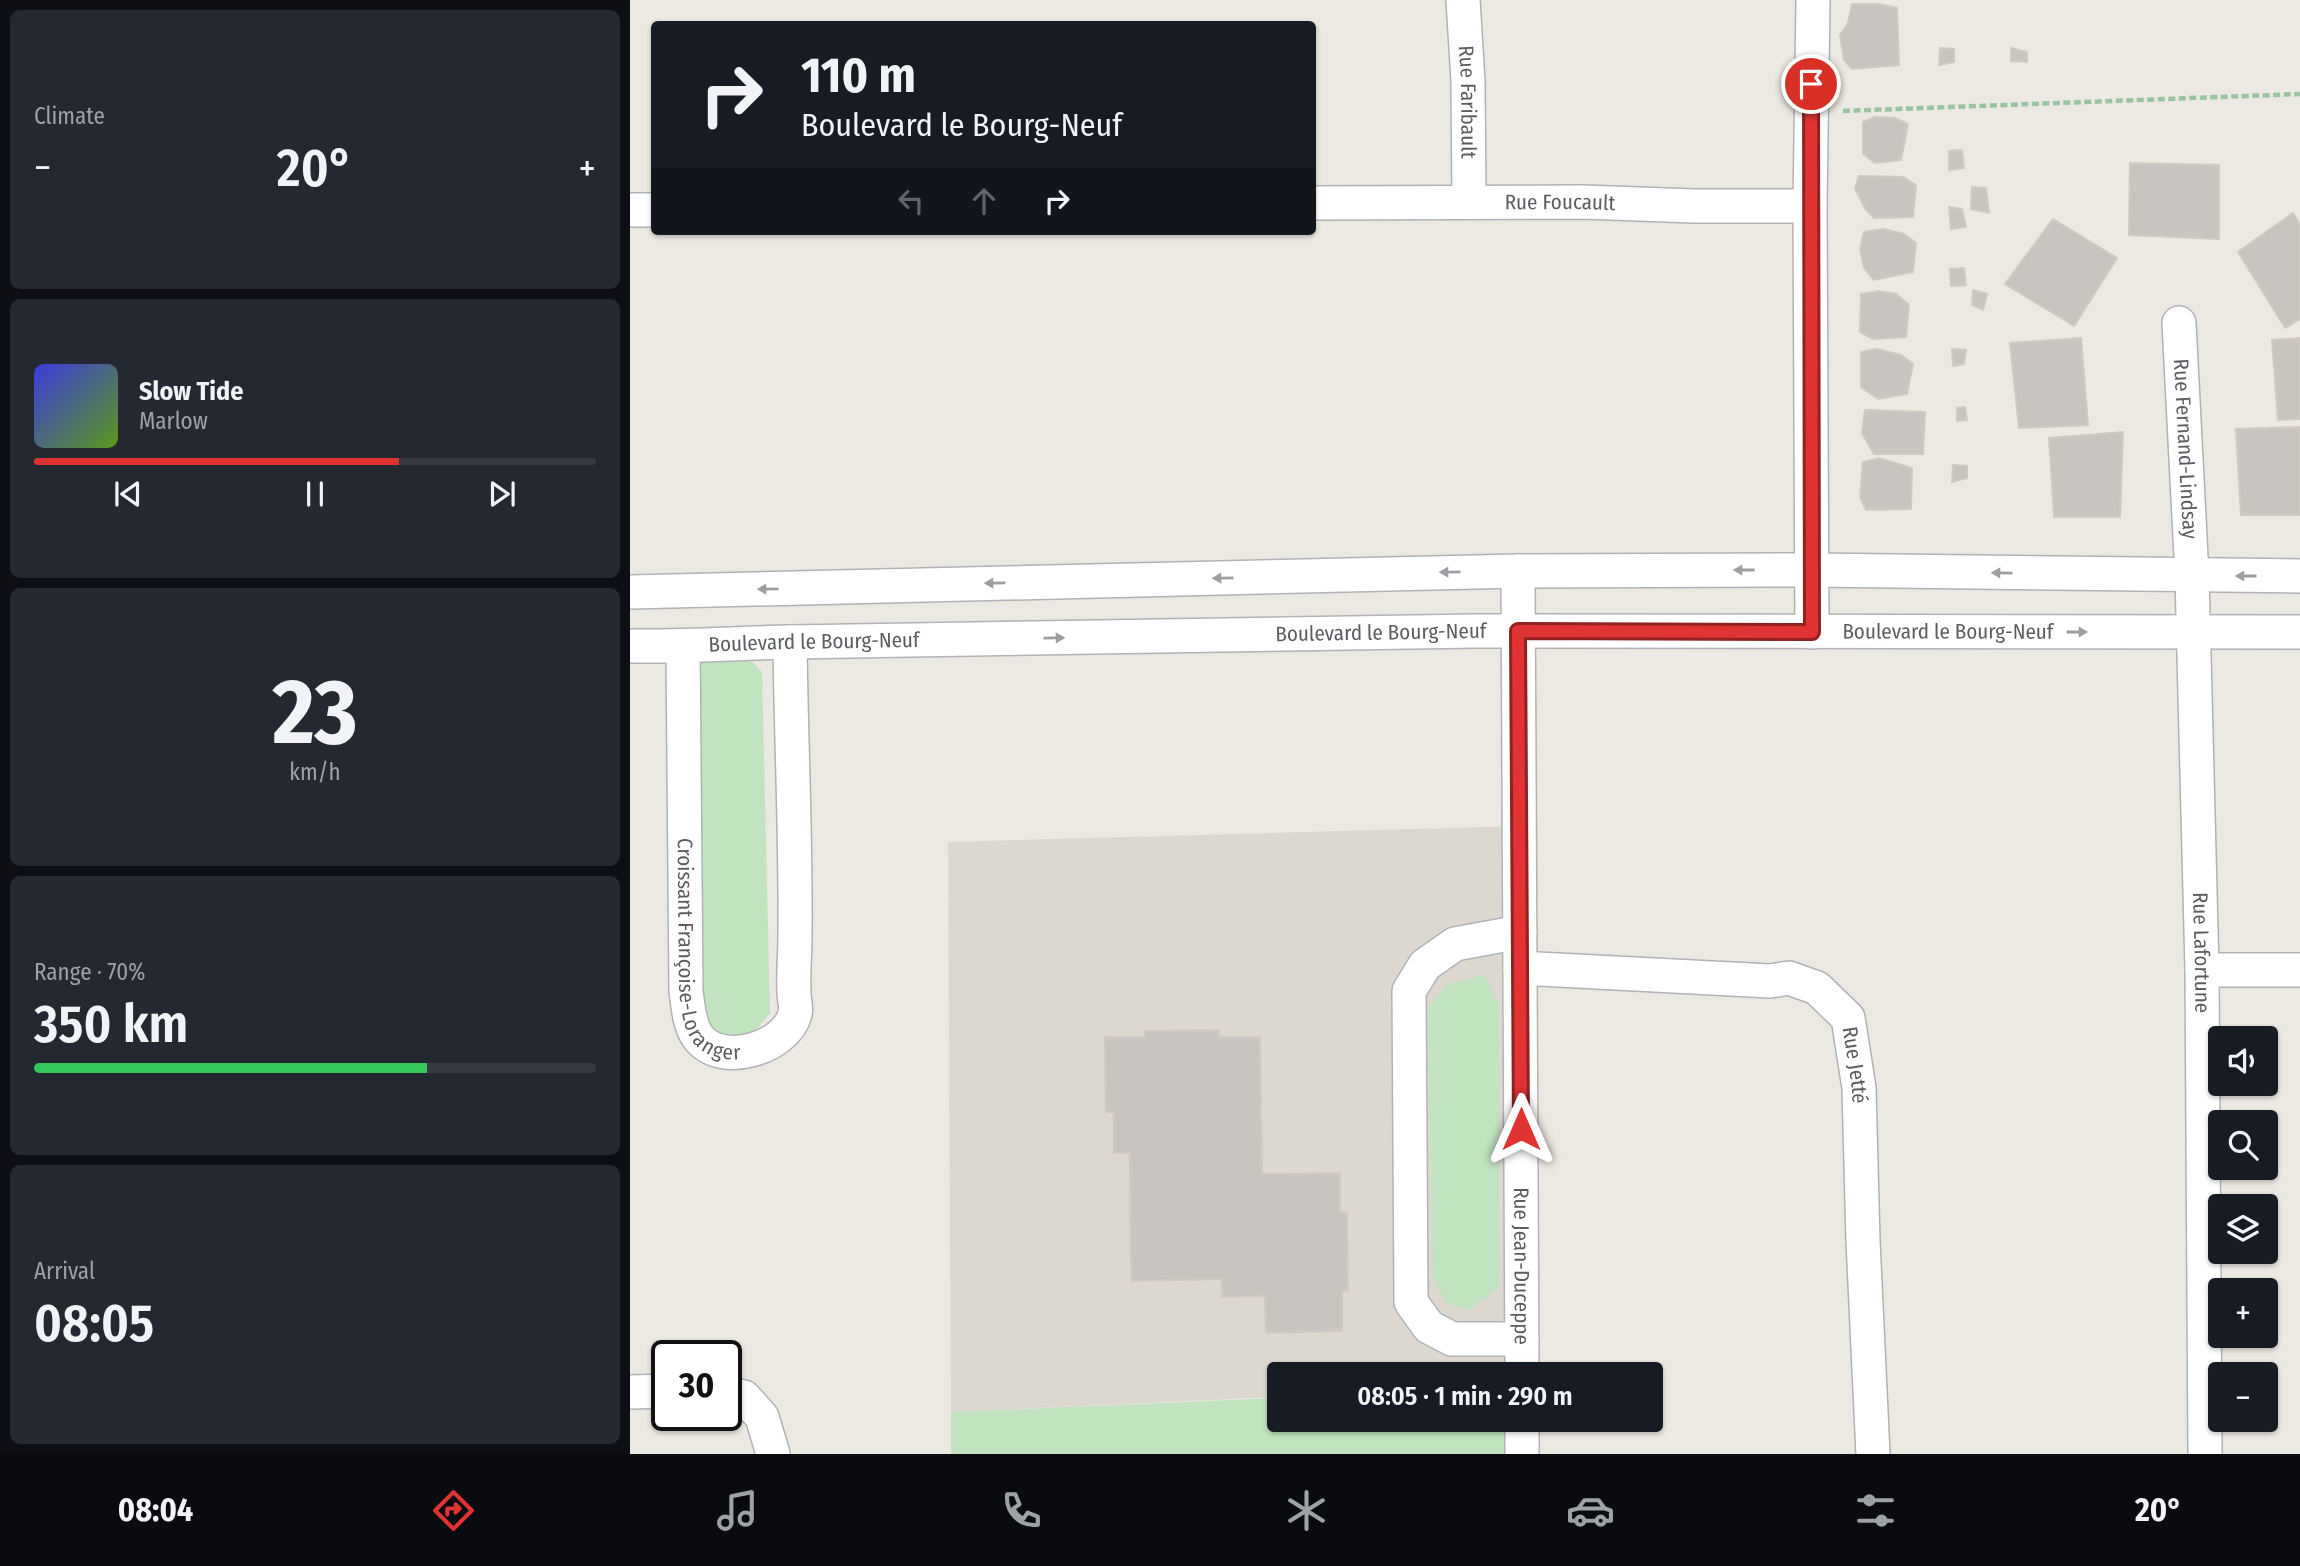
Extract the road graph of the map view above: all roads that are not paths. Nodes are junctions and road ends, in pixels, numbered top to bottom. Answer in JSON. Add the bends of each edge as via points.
{"nodes":[{"id":1,"x":1464,"y":0,"type":"edge"},
{"id":2,"x":1813,"y":0,"type":"edge"},
{"id":3,"x":1469,"y":202,"type":"junction"},
{"id":4,"x":1316,"y":203,"type":"edge"},
{"id":5,"x":1810,"y":206,"type":"junction"},
{"id":6,"x":630,"y":210,"type":"edge"},
{"id":7,"x":651,"y":211,"type":"edge"},
{"id":8,"x":2179,"y":323,"type":"dead end"},
{"id":9,"x":1812,"y":570,"type":"junction"},
{"id":10,"x":1518,"y":571,"type":"junction"},
{"id":11,"x":2192,"y":576,"type":"junction"},
{"id":12,"x":2300,"y":576,"type":"edge"},
{"id":13,"x":630,"y":592,"type":"edge"},
{"id":14,"x":1518,"y":631,"type":"junction"},
{"id":15,"x":1812,"y":632,"type":"junction"},
{"id":16,"x":2193,"y":632,"type":"junction"},
{"id":17,"x":2300,"y":632,"type":"edge"},
{"id":18,"x":790,"y":642,"type":"junction"},
{"id":19,"x":630,"y":646,"type":"edge"},
{"id":20,"x":683,"y":647,"type":"junction"},
{"id":21,"x":1520,"y":932,"type":"junction"},
{"id":22,"x":1520,"y":968,"type":"junction"},
{"id":23,"x":2202,"y":970,"type":"junction"},
{"id":24,"x":2300,"y":970,"type":"edge"},
{"id":25,"x":1522,"y":1339,"type":"junction"},
{"id":26,"x":1522,"y":1362,"type":"edge"},
{"id":27,"x":651,"y":1391,"type":"edge"},
{"id":28,"x":630,"y":1392,"type":"edge"},
{"id":29,"x":742,"y":1397,"type":"edge"},
{"id":30,"x":1522,"y":1432,"type":"edge"},
{"id":31,"x":773,"y":1454,"type":"edge"},
{"id":32,"x":1522,"y":1454,"type":"edge"},
{"id":33,"x":1873,"y":1454,"type":"edge"},
{"id":34,"x":2205,"y":1454,"type":"edge"}],
"edges":[{"from":1,"to":3,"type":"street","name":"Rue Faribault"},
{"from":2,"to":5,"type":"street"},
{"from":3,"to":4,"type":"street","name":"Rue Foucault"},
{"from":3,"to":5,"type":"street","name":"Rue Foucault"},
{"from":5,"to":9,"type":"street"},
{"from":6,"to":7,"type":"street"},
{"from":8,"to":11,"type":"street","name":"Rue Fernand-Lindsay"},
{"from":9,"to":10,"type":"street","one_way":true},
{"from":11,"to":9,"type":"street","one_way":true},
{"from":9,"to":15,"type":"street"},
{"from":10,"to":13,"type":"street","one_way":true},
{"from":10,"to":14,"type":"street","name":"Rue Jean-Duceppe"},
{"from":12,"to":11,"type":"street","one_way":true},
{"from":11,"to":16,"type":"street","name":"Rue Lafortune"},
{"from":14,"to":15,"type":"street","name":"Boulevard le Bourg-Neuf"},
{"from":18,"to":14,"type":"street","name":"Boulevard le Bourg-Neuf","one_way":true},
{"from":14,"to":21,"type":"street","name":"Rue Jean-Duceppe"},
{"from":15,"to":16,"type":"street","name":"Boulevard le Bourg-Neuf","one_way":true},
{"from":16,"to":17,"type":"street","name":"Boulevard le Bourg-Neuf"},
{"from":16,"to":23,"type":"street","name":"Rue Lafortune"},
{"from":18,"to":20,"type":"street","name":"Boulevard le Bourg-Neuf"},
{"from":18,"to":20,"type":"street","name":"Croissant Françoise-Loranger","via":[[796,1012],[781,1034],[753,1051],[733,1053],[713,1049],[698,1037],[688,1011]]},
{"from":19,"to":20,"type":"street","name":"Boulevard le Bourg-Neuf"},
{"from":21,"to":22,"type":"street","name":"Rue Jean-Duceppe"},
{"from":21,"to":25,"type":"street","via":[[1455,944],[1425,965],[1409,991],[1411,1302],[1429,1327],[1452,1339]]},
{"from":22,"to":25,"type":"street","name":"Rue Jean-Duceppe"},
{"from":22,"to":33,"type":"street","name":"Rue Jetté","via":[[1770,981],[1789,978],[1817,988],[1848,1018],[1859,1088]]},
{"from":23,"to":24,"type":"street"},
{"from":23,"to":34,"type":"street","name":"Rue Lafortune"},
{"from":25,"to":26,"type":"street","name":"Rue Jean-Duceppe"},
{"from":27,"to":28,"type":"street"},
{"from":29,"to":31,"type":"street","via":[[762,1417]]},
{"from":30,"to":32,"type":"street"}]}
